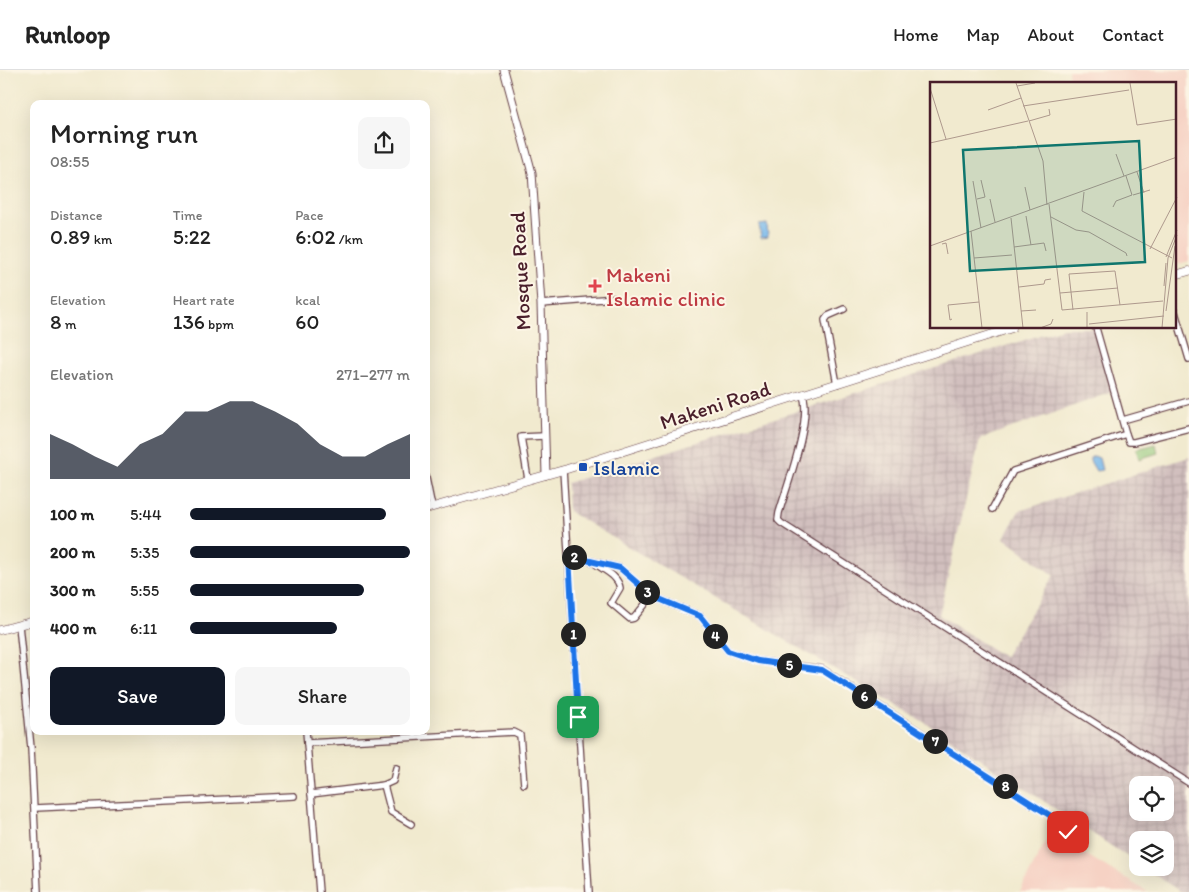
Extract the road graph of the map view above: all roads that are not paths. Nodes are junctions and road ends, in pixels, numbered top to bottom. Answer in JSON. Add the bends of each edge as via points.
{"nodes":[{"id":1,"x":504,"y":70,"type":"edge"},
{"id":2,"x":1189,"y":271,"type":"edge"},
{"id":3,"x":1176,"y":275,"type":"edge"},
{"id":4,"x":614,"y":298,"type":"dead end"},
{"id":5,"x":541,"y":304,"type":"junction"},
{"id":6,"x":844,"y":308,"type":"dead end"},
{"id":7,"x":1176,"y":315,"type":"edge"},
{"id":8,"x":1009,"y":329,"type":"edge"},
{"id":9,"x":1096,"y":329,"type":"edge"},
{"id":10,"x":1189,"y":359,"type":"edge"},
{"id":11,"x":837,"y":384,"type":"junction"},
{"id":12,"x":803,"y":395,"type":"junction"},
{"id":13,"x":1189,"y":400,"type":"edge"},
{"id":14,"x":1122,"y":420,"type":"junction"},
{"id":15,"x":1189,"y":428,"type":"edge"},
{"id":16,"x":1126,"y":434,"type":"junction"},
{"id":17,"x":544,"y":436,"type":"junction"},
{"id":18,"x":562,"y":470,"type":"junction"},
{"id":19,"x":546,"y":475,"type":"junction"},
{"id":20,"x":528,"y":479,"type":"junction"},
{"id":21,"x":430,"y":508,"type":"edge"},
{"id":22,"x":992,"y":509,"type":"dead end"},
{"id":23,"x":569,"y":556,"type":"junction"},
{"id":24,"x":593,"y":562,"type":"junction"},
{"id":25,"x":652,"y":596,"type":"junction"},
{"id":26,"x":30,"y":622,"type":"edge"},
{"id":27,"x":19,"y":625,"type":"junction"},
{"id":28,"x":0,"y":630,"type":"edge"},
{"id":29,"x":430,"y":734,"type":"edge"},
{"id":30,"x":306,"y":735,"type":"edge"},
{"id":31,"x":411,"y":735,"type":"edge"},
{"id":32,"x":307,"y":743,"type":"junction"},
{"id":33,"x":396,"y":768,"type":"dead end"},
{"id":34,"x":1189,"y":783,"type":"edge"},
{"id":35,"x":524,"y":784,"type":"dead end"},
{"id":36,"x":384,"y":785,"type":"junction"},
{"id":37,"x":311,"y":794,"type":"junction"},
{"id":38,"x":294,"y":796,"type":"dead end"},
{"id":39,"x":35,"y":808,"type":"junction"},
{"id":40,"x":411,"y":824,"type":"dead end"},
{"id":41,"x":1068,"y":849,"type":"dead end"},
{"id":42,"x":38,"y":892,"type":"edge"},
{"id":43,"x":319,"y":892,"type":"edge"},
{"id":44,"x":589,"y":892,"type":"edge"}],
"edges":[{"from":1,"to":5,"type":"street","name":"Mosque Road","via":[[532,173]]},
{"from":2,"to":3,"type":"main road"},
{"from":4,"to":5,"type":"street"},
{"from":5,"to":17,"type":"street","name":"Mosque Road"},
{"from":6,"to":11,"type":"street","via":[[825,320]]},
{"from":7,"to":10,"type":"street"},
{"from":8,"to":11,"type":"main road","name":"Makeni Road"},
{"from":9,"to":14,"type":"street"},
{"from":11,"to":12,"type":"main road","name":"Makeni Road"},
{"from":12,"to":18,"type":"main road","name":"Makeni Road"},
{"from":12,"to":34,"type":"street","via":[[807,408],[804,425],[778,520]]},
{"from":13,"to":14,"type":"street"},
{"from":14,"to":16,"type":"street"},
{"from":15,"to":16,"type":"street","via":[[1134,442],[1129,442]]},
{"from":16,"to":22,"type":"street","via":[[1013,472]]},
{"from":17,"to":19,"type":"street","name":"Mosque Road"},
{"from":17,"to":20,"type":"street","via":[[521,437]]},
{"from":18,"to":19,"type":"main road","name":"Makeni Road"},
{"from":18,"to":23,"type":"street"},
{"from":19,"to":20,"type":"main road","name":"Makeni Road"},
{"from":20,"to":21,"type":"main road","name":"Makeni Road"},
{"from":23,"to":24,"type":"street"},
{"from":23,"to":44,"type":"street"},
{"from":24,"to":25,"type":"street","via":[[627,572]]},
{"from":24,"to":25,"type":"street","via":[[615,578],[620,588],[611,602],[630,619]]},
{"from":25,"to":41,"type":"street","via":[[700,616],[722,646],[735,655],[822,670],[1062,823],[1068,832]]},
{"from":26,"to":27,"type":"main road"},
{"from":27,"to":28,"type":"main road"},
{"from":27,"to":39,"type":"street"},
{"from":29,"to":35,"type":"street","via":[[518,733],[522,745]]},
{"from":30,"to":32,"type":"street"},
{"from":31,"to":32,"type":"street"},
{"from":32,"to":37,"type":"street"},
{"from":33,"to":36,"type":"street","via":[[393,781]]},
{"from":36,"to":37,"type":"street"},
{"from":36,"to":40,"type":"street","via":[[391,812]]},
{"from":37,"to":43,"type":"street"},
{"from":38,"to":39,"type":"street"},
{"from":39,"to":42,"type":"street"}]}
